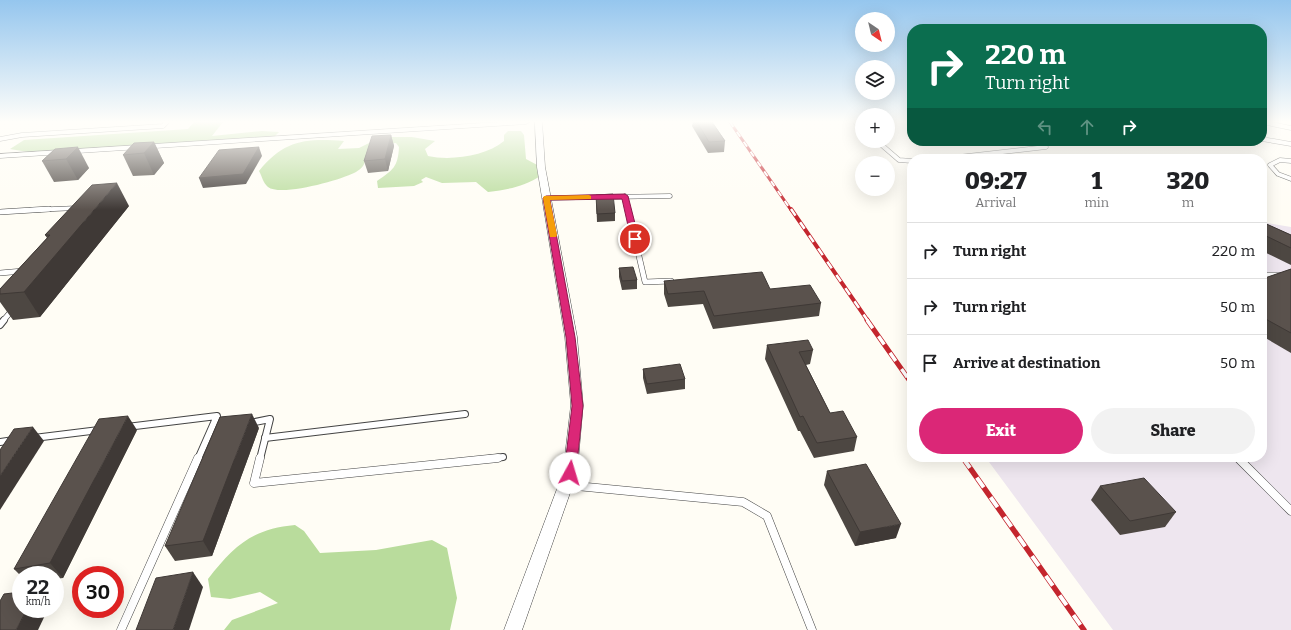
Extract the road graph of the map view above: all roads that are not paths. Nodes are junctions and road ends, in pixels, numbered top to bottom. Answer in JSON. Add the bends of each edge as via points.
{"nodes":[{"id":1,"x":71,"y":151,"type":"edge"},
{"id":2,"x":540,"y":151,"type":"edge"},
{"id":3,"x":889,"y":151,"type":"edge"},
{"id":4,"x":1008,"y":151,"type":"edge"},
{"id":5,"x":985,"y":154,"type":"edge"},
{"id":6,"x":0,"y":156,"type":"edge"},
{"id":7,"x":907,"y":161,"type":"edge"},
{"id":8,"x":1291,"y":161,"type":"edge"},
{"id":9,"x":1291,"y":179,"type":"edge"},
{"id":10,"x":625,"y":196,"type":"junction"},
{"id":11,"x":670,"y":196,"type":"dead end"},
{"id":12,"x":546,"y":198,"type":"junction"},
{"id":13,"x":81,"y":207,"type":"edge"},
{"id":14,"x":0,"y":212,"type":"edge"},
{"id":15,"x":30,"y":271,"type":"edge"},
{"id":16,"x":0,"y":273,"type":"edge"},
{"id":17,"x":1267,"y":275,"type":"edge"},
{"id":18,"x":1291,"y":277,"type":"edge"},
{"id":19,"x":676,"y":280,"type":"edge"},
{"id":20,"x":15,"y":306,"type":"edge"},
{"id":21,"x":0,"y":325,"type":"edge"},
{"id":22,"x":465,"y":414,"type":"dead end"},
{"id":23,"x":240,"y":425,"type":"edge"},
{"id":24,"x":265,"y":438,"type":"junction"},
{"id":25,"x":0,"y":442,"type":"edge"},
{"id":26,"x":503,"y":457,"type":"dead end"},
{"id":27,"x":1242,"y":462,"type":"edge"},
{"id":28,"x":566,"y":485,"type":"junction"},
{"id":29,"x":1291,"y":512,"type":"edge"},
{"id":30,"x":121,"y":630,"type":"edge"},
{"id":31,"x":514,"y":630,"type":"edge"},
{"id":32,"x":812,"y":630,"type":"edge"}],
"edges":[{"from":1,"to":6,"type":"street"},
{"from":2,"to":12,"type":"street"},
{"from":3,"to":7,"type":"lane","via":[[899,160]]},
{"from":4,"to":5,"type":"lane"},
{"from":8,"to":9,"type":"lane","via":[[1275,162],[1270,165],[1278,174]]},
{"from":10,"to":11,"type":"lane"},
{"from":10,"to":12,"type":"lane"},
{"from":10,"to":19,"type":"lane","via":[[645,282]]},
{"from":12,"to":28,"type":"street","via":[[570,337],[577,406],[570,473]]},
{"from":13,"to":14,"type":"lane"},
{"from":15,"to":16,"type":"lane"},
{"from":17,"to":18,"type":"lane"},
{"from":20,"to":21,"type":"lane"},
{"from":22,"to":24,"type":"lane"},
{"from":23,"to":24,"type":"lane","via":[[270,419]]},
{"from":24,"to":26,"type":"lane","via":[[254,482]]},
{"from":25,"to":30,"type":"lane","via":[[217,416],[214,429]]},
{"from":27,"to":29,"type":"lane"},
{"from":28,"to":31,"type":"street"},
{"from":28,"to":32,"type":"lane","via":[[743,502],[767,516]]}]}
